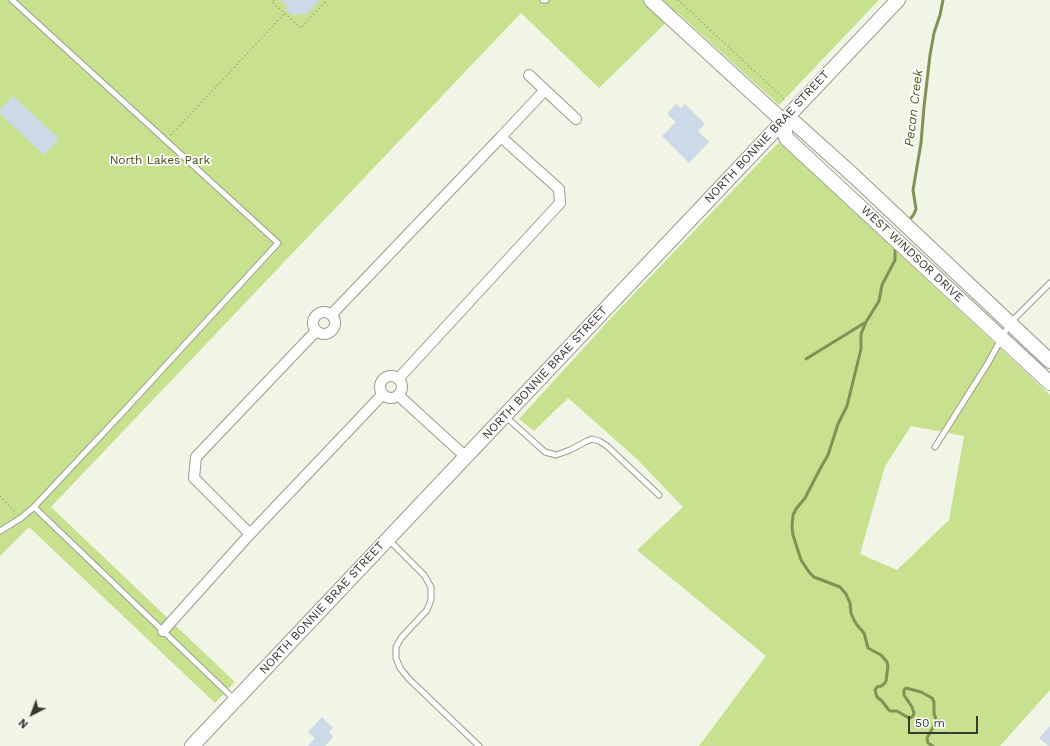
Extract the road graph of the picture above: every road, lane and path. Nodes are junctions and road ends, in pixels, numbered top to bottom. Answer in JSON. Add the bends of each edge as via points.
{"nodes":[{"id":1,"x":12,"y":0,"type":"edge"},
{"id":2,"x":274,"y":0,"type":"edge"},
{"id":3,"x":327,"y":0,"type":"edge"},
{"id":4,"x":543,"y":0,"type":"edge"},
{"id":5,"x":546,"y":0,"type":"edge"},
{"id":6,"x":651,"y":0,"type":"edge"},
{"id":7,"x":678,"y":0,"type":"edge"},
{"id":8,"x":898,"y":0,"type":"edge"},
{"id":9,"x":285,"y":13,"type":"junction"},
{"id":10,"x":529,"y":75,"type":"dead end"},
{"id":11,"x":544,"y":90,"type":"junction"},
{"id":12,"x":784,"y":100,"type":"dead end"},
{"id":13,"x":576,"y":119,"type":"dead end"},
{"id":14,"x":783,"y":121,"type":"junction"},
{"id":15,"x":500,"y":137,"type":"junction"},
{"id":16,"x":166,"y":141,"type":"junction"},
{"id":17,"x":1050,"y":283,"type":"edge"},
{"id":18,"x":331,"y":315,"type":"junction"},
{"id":19,"x":1010,"y":323,"type":"junction"},
{"id":20,"x":316,"y":331,"type":"junction"},
{"id":21,"x":1002,"y":338,"type":"junction"},
{"id":22,"x":1050,"y":361,"type":"edge"},
{"id":23,"x":398,"y":379,"type":"junction"},
{"id":24,"x":1050,"y":383,"type":"edge"},
{"id":25,"x":383,"y":394,"type":"junction"},
{"id":26,"x":398,"y":395,"type":"junction"},
{"id":27,"x":504,"y":416,"type":"junction"},
{"id":28,"x":935,"y":447,"type":"dead end"},
{"id":29,"x":466,"y":457,"type":"junction"},
{"id":30,"x":659,"y":495,"type":"dead end"},
{"id":31,"x":0,"y":496,"type":"edge"},
{"id":32,"x":34,"y":507,"type":"junction"},
{"id":33,"x":20,"y":518,"type":"junction"},
{"id":34,"x":0,"y":531,"type":"edge"},
{"id":35,"x":250,"y":534,"type":"junction"},
{"id":36,"x":388,"y":539,"type":"junction"},
{"id":37,"x":163,"y":631,"type":"junction"},
{"id":38,"x":236,"y":701,"type":"junction"},
{"id":39,"x":192,"y":746,"type":"edge"},
{"id":40,"x":480,"y":746,"type":"edge"}],
"edges":[{"from":1,"to":16,"type":"lane"},
{"from":2,"to":9,"type":"path","via":[[272,2]]},
{"from":3,"to":9,"type":"path","via":[[301,28]]},
{"from":4,"to":5,"type":"lane"},
{"from":6,"to":14,"type":"main road","name":"WEST WINDSOR DRIVE"},
{"from":7,"to":12,"type":"path"},
{"from":8,"to":14,"type":"main road","name":"NORTH BONNIE BRAE STREET"},
{"from":9,"to":16,"type":"path"},
{"from":10,"to":11,"type":"street"},
{"from":11,"to":13,"type":"street"},
{"from":11,"to":15,"type":"street"},
{"from":14,"to":19,"type":"main road","name":"WEST WINDSOR DRIVE","via":[[795,123]]},
{"from":14,"to":21,"type":"main road","name":"WEST WINDSOR DRIVE","via":[[786,138]]},
{"from":14,"to":27,"type":"main road","name":"NORTH BONNIE BRAE STREET"},
{"from":15,"to":18,"type":"street"},
{"from":15,"to":23,"type":"street","via":[[559,189],[560,203]]},
{"from":16,"to":32,"type":"lane","via":[[278,243]]},
{"from":17,"to":19,"type":"lane"},
{"from":18,"to":20,"type":"street","via":[[324,312],[317,314],[313,320]]},
{"from":18,"to":20,"type":"street","via":[[335,324],[332,331],[323,334]]},
{"from":19,"to":21,"type":"lane"},
{"from":19,"to":22,"type":"main road","name":"WEST WINDSOR DRIVE"},
{"from":20,"to":35,"type":"street","via":[[196,457],[194,478]]},
{"from":21,"to":24,"type":"main road","name":"WEST WINDSOR DRIVE"},
{"from":21,"to":28,"type":"lane"},
{"from":23,"to":25,"type":"street","via":[[391,376],[384,378],[380,388]]},
{"from":23,"to":26,"type":"street","via":[[402,389]]},
{"from":25,"to":26,"type":"street","via":[[392,398]]},
{"from":25,"to":35,"type":"street"},
{"from":26,"to":29,"type":"street"},
{"from":27,"to":29,"type":"main road","name":"NORTH BONNIE BRAE STREET"},
{"from":27,"to":30,"type":"lane","via":[[545,452],[556,455],[592,439],[599,441]]},
{"from":29,"to":36,"type":"main road","name":"NORTH BONNIE BRAE STREET"},
{"from":31,"to":33,"type":"path"},
{"from":32,"to":33,"type":"lane"},
{"from":32,"to":37,"type":"lane"},
{"from":33,"to":34,"type":"lane"},
{"from":35,"to":37,"type":"street"},
{"from":36,"to":38,"type":"main road","name":"NORTH BONNIE BRAE STREET"},
{"from":36,"to":40,"type":"lane","via":[[424,575],[431,587],[431,600],[427,610],[396,647],[396,658],[400,668]]},
{"from":37,"to":38,"type":"lane"},
{"from":38,"to":39,"type":"main road","name":"NORTH BONNIE BRAE STREET"}]}
